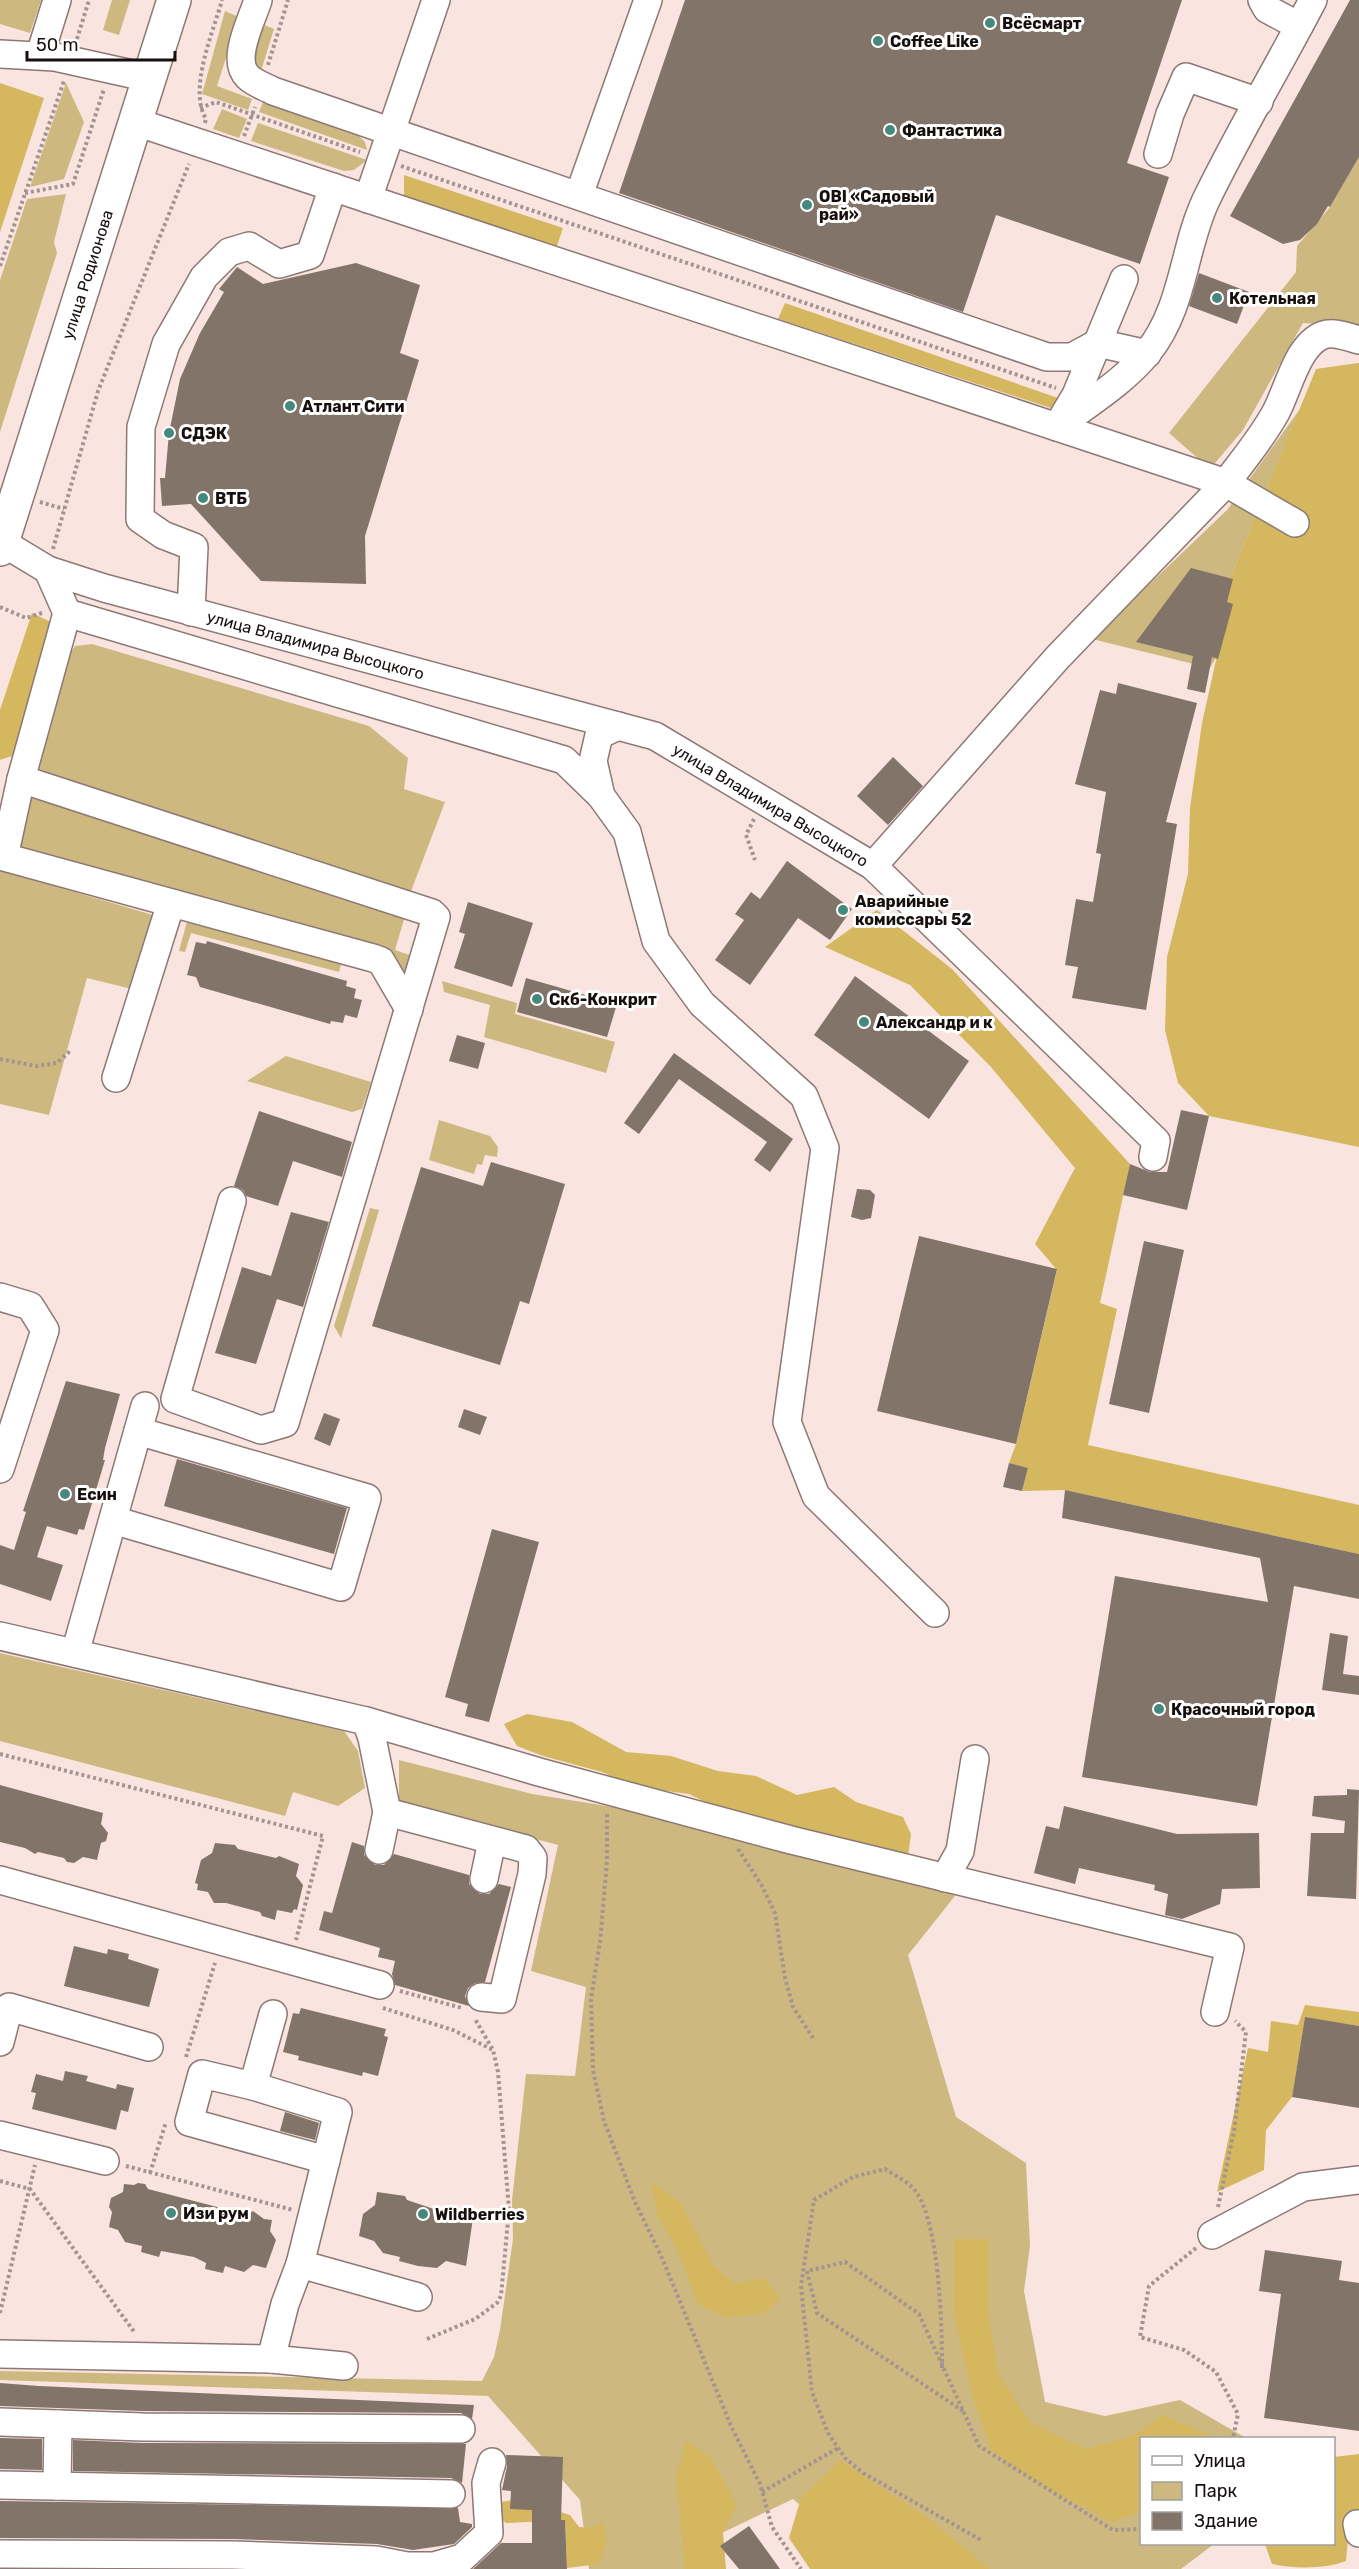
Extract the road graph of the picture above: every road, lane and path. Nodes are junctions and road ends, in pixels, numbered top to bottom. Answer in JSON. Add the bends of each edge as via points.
{"nodes":[{"id":1,"x":57,"y":0,"type":"edge"},
{"id":2,"x":89,"y":0,"type":"edge"},
{"id":3,"x":174,"y":0,"type":"edge"},
{"id":4,"x":222,"y":0,"type":"edge"},
{"id":5,"x":258,"y":0,"type":"edge"},
{"id":6,"x":435,"y":0,"type":"edge"},
{"id":7,"x":1262,"y":0,"type":"edge"},
{"id":8,"x":1313,"y":0,"type":"edge"},
{"id":9,"x":639,"y":3,"type":"edge"},
{"id":10,"x":1299,"y":26,"type":"junction"},
{"id":11,"x":0,"y":54,"type":"edge"},
{"id":12,"x":40,"y":55,"type":"junction"},
{"id":13,"x":71,"y":60,"type":"junction"},
{"id":14,"x":109,"y":68,"type":"junction"},
{"id":15,"x":150,"y":78,"type":"junction"},
{"id":16,"x":1259,"y":102,"type":"junction"},
{"id":17,"x":136,"y":122,"type":"junction"},
{"id":18,"x":392,"y":132,"type":"junction"},
{"id":19,"x":1158,"y":154,"type":"dead end"},
{"id":20,"x":383,"y":160,"type":"junction"},
{"id":21,"x":187,"y":170,"type":"dead end"},
{"id":22,"x":333,"y":187,"type":"junction"},
{"id":23,"x":25,"y":193,"type":"junction"},
{"id":24,"x":579,"y":195,"type":"junction"},
{"id":25,"x":368,"y":199,"type":"junction"},
{"id":26,"x":0,"y":266,"type":"edge"},
{"id":27,"x":1124,"y":279,"type":"dead end"},
{"id":28,"x":1359,"y":340,"type":"edge"},
{"id":29,"x":1098,"y":343,"type":"junction"},
{"id":30,"x":1147,"y":354,"type":"junction"},
{"id":31,"x":1076,"y":395,"type":"junction"},
{"id":32,"x":1057,"y":427,"type":"junction"},
{"id":33,"x":1226,"y":483,"type":"junction"},
{"id":34,"x":1295,"y":523,"type":"dead end"},
{"id":35,"x":1,"y":544,"type":"edge"},
{"id":36,"x":48,"y":570,"type":"junction"},
{"id":37,"x":0,"y":607,"type":"edge"},
{"id":38,"x":191,"y":612,"type":"junction"},
{"id":39,"x":55,"y":613,"type":"junction"},
{"id":40,"x":481,"y":689,"type":"junction"},
{"id":41,"x":618,"y":726,"type":"junction"},
{"id":42,"x":468,"y":732,"type":"junction"},
{"id":43,"x":21,"y":779,"type":"junction"},
{"id":44,"x":601,"y":796,"type":"junction"},
{"id":45,"x":765,"y":802,"type":"junction"},
{"id":46,"x":755,"y":860,"type":"dead end"},
{"id":47,"x":873,"y":866,"type":"junction"},
{"id":48,"x":171,"y":903,"type":"junction"},
{"id":49,"x":410,"y":1009,"type":"junction"},
{"id":50,"x":70,"y":1051,"type":"dead end"},
{"id":51,"x":0,"y":1059,"type":"edge"},
{"id":52,"x":116,"y":1078,"type":"dead end"},
{"id":53,"x":1153,"y":1157,"type":"dead end"},
{"id":54,"x":232,"y":1201,"type":"dead end"},
{"id":55,"x":0,"y":1297,"type":"edge"},
{"id":56,"x":0,"y":1469,"type":"edge"},
{"id":57,"x":113,"y":1520,"type":"junction"},
{"id":58,"x":935,"y":1613,"type":"dead end"},
{"id":59,"x":0,"y":1636,"type":"edge"},
{"id":60,"x":75,"y":1653,"type":"junction"},
{"id":61,"x":366,"y":1721,"type":"junction"},
{"id":62,"x":0,"y":1754,"type":"edge"},
{"id":63,"x":975,"y":1759,"type":"dead end"},
{"id":64,"x":598,"y":1809,"type":"dead end"},
{"id":65,"x":387,"y":1812,"type":"junction"},
{"id":66,"x":725,"y":1822,"type":"junction"},
{"id":67,"x":492,"y":1841,"type":"junction"},
{"id":68,"x":379,"y":1850,"type":"dead end"},
{"id":69,"x":945,"y":1878,"type":"junction"},
{"id":70,"x":0,"y":1880,"type":"edge"},
{"id":71,"x":484,"y":1880,"type":"dead end"},
{"id":72,"x":291,"y":1961,"type":"junction"},
{"id":73,"x":380,"y":1985,"type":"joint"},
{"id":74,"x":481,"y":1997,"type":"dead end"},
{"id":75,"x":1216,"y":2008,"type":"joint"},
{"id":76,"x":273,"y":2014,"type":"dead end"},
{"id":77,"x":813,"y":2038,"type":"dead end"},
{"id":78,"x":0,"y":2042,"type":"edge"},
{"id":79,"x":149,"y":2047,"type":"dead end"},
{"id":80,"x":253,"y":2086,"type":"junction"},
{"id":81,"x":0,"y":2135,"type":"edge"},
{"id":82,"x":40,"y":2145,"type":"junction"},
{"id":83,"x":326,"y":2160,"type":"junction"},
{"id":84,"x":105,"y":2161,"type":"joint"},
{"id":85,"x":1359,"y":2180,"type":"edge"},
{"id":86,"x":0,"y":2181,"type":"edge"},
{"id":87,"x":30,"y":2189,"type":"junction"},
{"id":88,"x":312,"y":2215,"type":"junction"},
{"id":89,"x":1212,"y":2235,"type":"junction"},
{"id":90,"x":300,"y":2264,"type":"junction"},
{"id":91,"x":418,"y":2297,"type":"dead end"},
{"id":92,"x":0,"y":2313,"type":"edge"},
{"id":93,"x":427,"y":2339,"type":"dead end"},
{"id":94,"x":0,"y":2354,"type":"edge"},
{"id":95,"x":153,"y":2356,"type":"junction"},
{"id":96,"x":271,"y":2359,"type":"junction"},
{"id":97,"x":344,"y":2366,"type":"dead end"},
{"id":98,"x":942,"y":2368,"type":"junction"},
{"id":99,"x":963,"y":2411,"type":"junction"},
{"id":100,"x":0,"y":2421,"type":"edge"},
{"id":101,"x":58,"y":2424,"type":"junction"},
{"id":102,"x":461,"y":2429,"type":"dead end"},
{"id":103,"x":1233,"y":2437,"type":"edge"},
{"id":104,"x":838,"y":2448,"type":"junction"},
{"id":105,"x":492,"y":2462,"type":"dead end"},
{"id":106,"x":0,"y":2485,"type":"edge"},
{"id":107,"x":57,"y":2486,"type":"junction"},
{"id":108,"x":762,"y":2492,"type":"junction"},
{"id":109,"x":451,"y":2494,"type":"dead end"},
{"id":110,"x":1359,"y":2524,"type":"edge"},
{"id":111,"x":1140,"y":2529,"type":"edge"},
{"id":112,"x":1359,"y":2533,"type":"edge"},
{"id":113,"x":981,"y":2540,"type":"dead end"},
{"id":114,"x":0,"y":2554,"type":"edge"},
{"id":115,"x":310,"y":2564,"type":"edge"},
{"id":116,"x":801,"y":2569,"type":"edge"}],
"edges":[{"from":1,"to":12,"type":"street"},
{"from":2,"to":13,"type":"path"},
{"from":3,"to":15,"type":"main road","name":"улица Родионова"},
{"from":4,"to":20,"type":"path","via":[[199,85],[200,108],[216,102]]},
{"from":5,"to":18,"type":"street","via":[[241,53],[241,67],[249,78],[273,91]]},
{"from":6,"to":18,"type":"street"},
{"from":7,"to":10,"type":"street","via":[[1267,9]]},
{"from":8,"to":10,"type":"street"},
{"from":9,"to":24,"type":"street"},
{"from":10,"to":16,"type":"street"},
{"from":11,"to":12,"type":"street"},
{"from":12,"to":13,"type":"street"},
{"from":13,"to":14,"type":"street"},
{"from":13,"to":23,"type":"path"},
{"from":14,"to":15,"type":"street"},
{"from":14,"to":23,"type":"path","via":[[73,184]]},
{"from":15,"to":17,"type":"main road","name":"улица Родионова"},
{"from":16,"to":19,"type":"street","via":[[1186,77]]},
{"from":16,"to":30,"type":"street","via":[[1205,203],[1179,294]]},
{"from":17,"to":22,"type":"street"},
{"from":17,"to":35,"type":"main road","name":"улица Родионова"},
{"from":18,"to":20,"type":"street"},
{"from":18,"to":24,"type":"street"},
{"from":20,"to":25,"type":"street"},
{"from":20,"to":31,"type":"path"},
{"from":21,"to":36,"type":"path","via":[[98,391]]},
{"from":22,"to":25,"type":"street"},
{"from":22,"to":38,"type":"street","via":[[310,255],[279,264],[249,246],[228,252],[204,277],[166,344],[141,427],[140,519],[163,535],[194,547]]},
{"from":23,"to":26,"type":"path"},
{"from":24,"to":29,"type":"street","via":[[1047,357],[1072,357]]},
{"from":25,"to":32,"type":"street"},
{"from":27,"to":29,"type":"street"},
{"from":28,"to":33,"type":"street","name":"улица Владимира Высоцкого","via":[[1334,334],[1322,336],[1300,357],[1277,411]]},
{"from":29,"to":30,"type":"street"},
{"from":29,"to":31,"type":"street"},
{"from":30,"to":32,"type":"street"},
{"from":31,"to":32,"type":"street"},
{"from":32,"to":33,"type":"street"},
{"from":33,"to":34,"type":"street"},
{"from":33,"to":47,"type":"street","name":"улица Владимира Высоцкого","via":[[1058,657]]},
{"from":35,"to":36,"type":"street","name":"улица Владимира Высоцкого"},
{"from":36,"to":38,"type":"street","name":"улица Владимира Высоцкого"},
{"from":36,"to":39,"type":"street"},
{"from":37,"to":39,"type":"path","via":[[26,618]]},
{"from":38,"to":40,"type":"street","name":"улица Владимира Высоцкого"},
{"from":39,"to":42,"type":"street"},
{"from":39,"to":43,"type":"street"},
{"from":40,"to":41,"type":"street","name":"улица Владимира Высоцкого"},
{"from":40,"to":42,"type":"street"},
{"from":41,"to":44,"type":"street","via":[[599,735],[593,761]]},
{"from":41,"to":45,"type":"street","name":"улица Владимира Высоцкого","via":[[655,736]]},
{"from":42,"to":44,"type":"street","via":[[564,760]]},
{"from":43,"to":48,"type":"street","via":[[4,857]]},
{"from":43,"to":49,"type":"street","via":[[432,912],[436,921]]},
{"from":44,"to":58,"type":"street","via":[[627,832],[656,941],[702,1004],[804,1096],[825,1148],[787,1422],[816,1496]]},
{"from":45,"to":46,"type":"path","via":[[746,835]]},
{"from":45,"to":47,"type":"street","name":"улица Владимира Высоцкого"},
{"from":47,"to":53,"type":"street","via":[[1156,1141]]},
{"from":48,"to":49,"type":"street","via":[[373,957],[381,961]]},
{"from":48,"to":52,"type":"street"},
{"from":49,"to":54,"type":"street","via":[[285,1424],[261,1430],[175,1399]]},
{"from":50,"to":51,"type":"path","via":[[57,1063],[36,1066]]},
{"from":55,"to":56,"type":"street","via":[[30,1306],[45,1330]]},
{"from":57,"to":57,"type":"street","via":[[141,1418],[367,1498],[341,1587]]},
{"from":57,"to":60,"type":"street"},
{"from":59,"to":60,"type":"street"},
{"from":60,"to":61,"type":"street"},
{"from":61,"to":65,"type":"street"},
{"from":61,"to":66,"type":"street"},
{"from":62,"to":72,"type":"path","via":[[323,1836]]},
{"from":63,"to":69,"type":"street","via":[[960,1851]]},
{"from":64,"to":108,"type":"path","via":[[608,1815],[607,1861],[591,1999],[593,2070],[604,2121],[731,2427]]},
{"from":65,"to":67,"type":"street"},
{"from":65,"to":68,"type":"street"},
{"from":66,"to":69,"type":"street"},
{"from":66,"to":77,"type":"path","via":[[775,1913],[793,2007]]},
{"from":67,"to":71,"type":"street"},
{"from":67,"to":74,"type":"street","via":[[526,1849],[532,1858],[532,1874],[502,1999]]},
{"from":69,"to":75,"type":"street","via":[[1230,1947]]},
{"from":70,"to":72,"type":"street"},
{"from":72,"to":73,"type":"street"},
{"from":73,"to":93,"type":"path","via":[[464,2008],[476,2020],[493,2050],[498,2072],[509,2210],[501,2296],[475,2319]]},
{"from":75,"to":89,"type":"path","via":[[1246,2032],[1234,2131]]},
{"from":76,"to":80,"type":"street"},
{"from":78,"to":79,"type":"street","via":[[9,2007]]},
{"from":80,"to":83,"type":"street","via":[[338,2112]]},
{"from":80,"to":83,"type":"street","via":[[202,2074],[189,2122]]},
{"from":81,"to":82,"type":"street"},
{"from":82,"to":84,"type":"street"},
{"from":82,"to":87,"type":"path"},
{"from":83,"to":88,"type":"street"},
{"from":84,"to":88,"type":"path"},
{"from":85,"to":89,"type":"street","via":[[1303,2187]]},
{"from":86,"to":87,"type":"path"},
{"from":87,"to":92,"type":"path"},
{"from":87,"to":95,"type":"path"},
{"from":88,"to":90,"type":"street"},
{"from":89,"to":103,"type":"path","via":[[1149,2286],[1140,2337],[1184,2350],[1216,2372],[1238,2414]]},
{"from":90,"to":91,"type":"street"},
{"from":90,"to":96,"type":"street"},
{"from":94,"to":95,"type":"street"},
{"from":95,"to":96,"type":"street"},
{"from":96,"to":97,"type":"street"},
{"from":98,"to":99,"type":"path"},
{"from":98,"to":99,"type":"path","via":[[919,2314],[844,2262],[807,2271],[817,2313]]},
{"from":98,"to":104,"type":"path","via":[[938,2272],[926,2217],[914,2188],[885,2169],[852,2178],[814,2200],[801,2286],[812,2392]]},
{"from":99,"to":111,"type":"path","via":[[979,2446],[1113,2530]]},
{"from":100,"to":101,"type":"street"},
{"from":101,"to":102,"type":"street"},
{"from":101,"to":107,"type":"street"},
{"from":104,"to":108,"type":"path"},
{"from":104,"to":113,"type":"path","via":[[863,2473]]},
{"from":105,"to":115,"type":"street","via":[[486,2483],[489,2533],[462,2558],[434,2566],[376,2560]]},
{"from":106,"to":107,"type":"street"},
{"from":107,"to":109,"type":"street"},
{"from":108,"to":116,"type":"path","via":[[772,2528]]},
{"from":110,"to":112,"type":"street"},
{"from":114,"to":115,"type":"street","via":[[233,2554]]}]}
